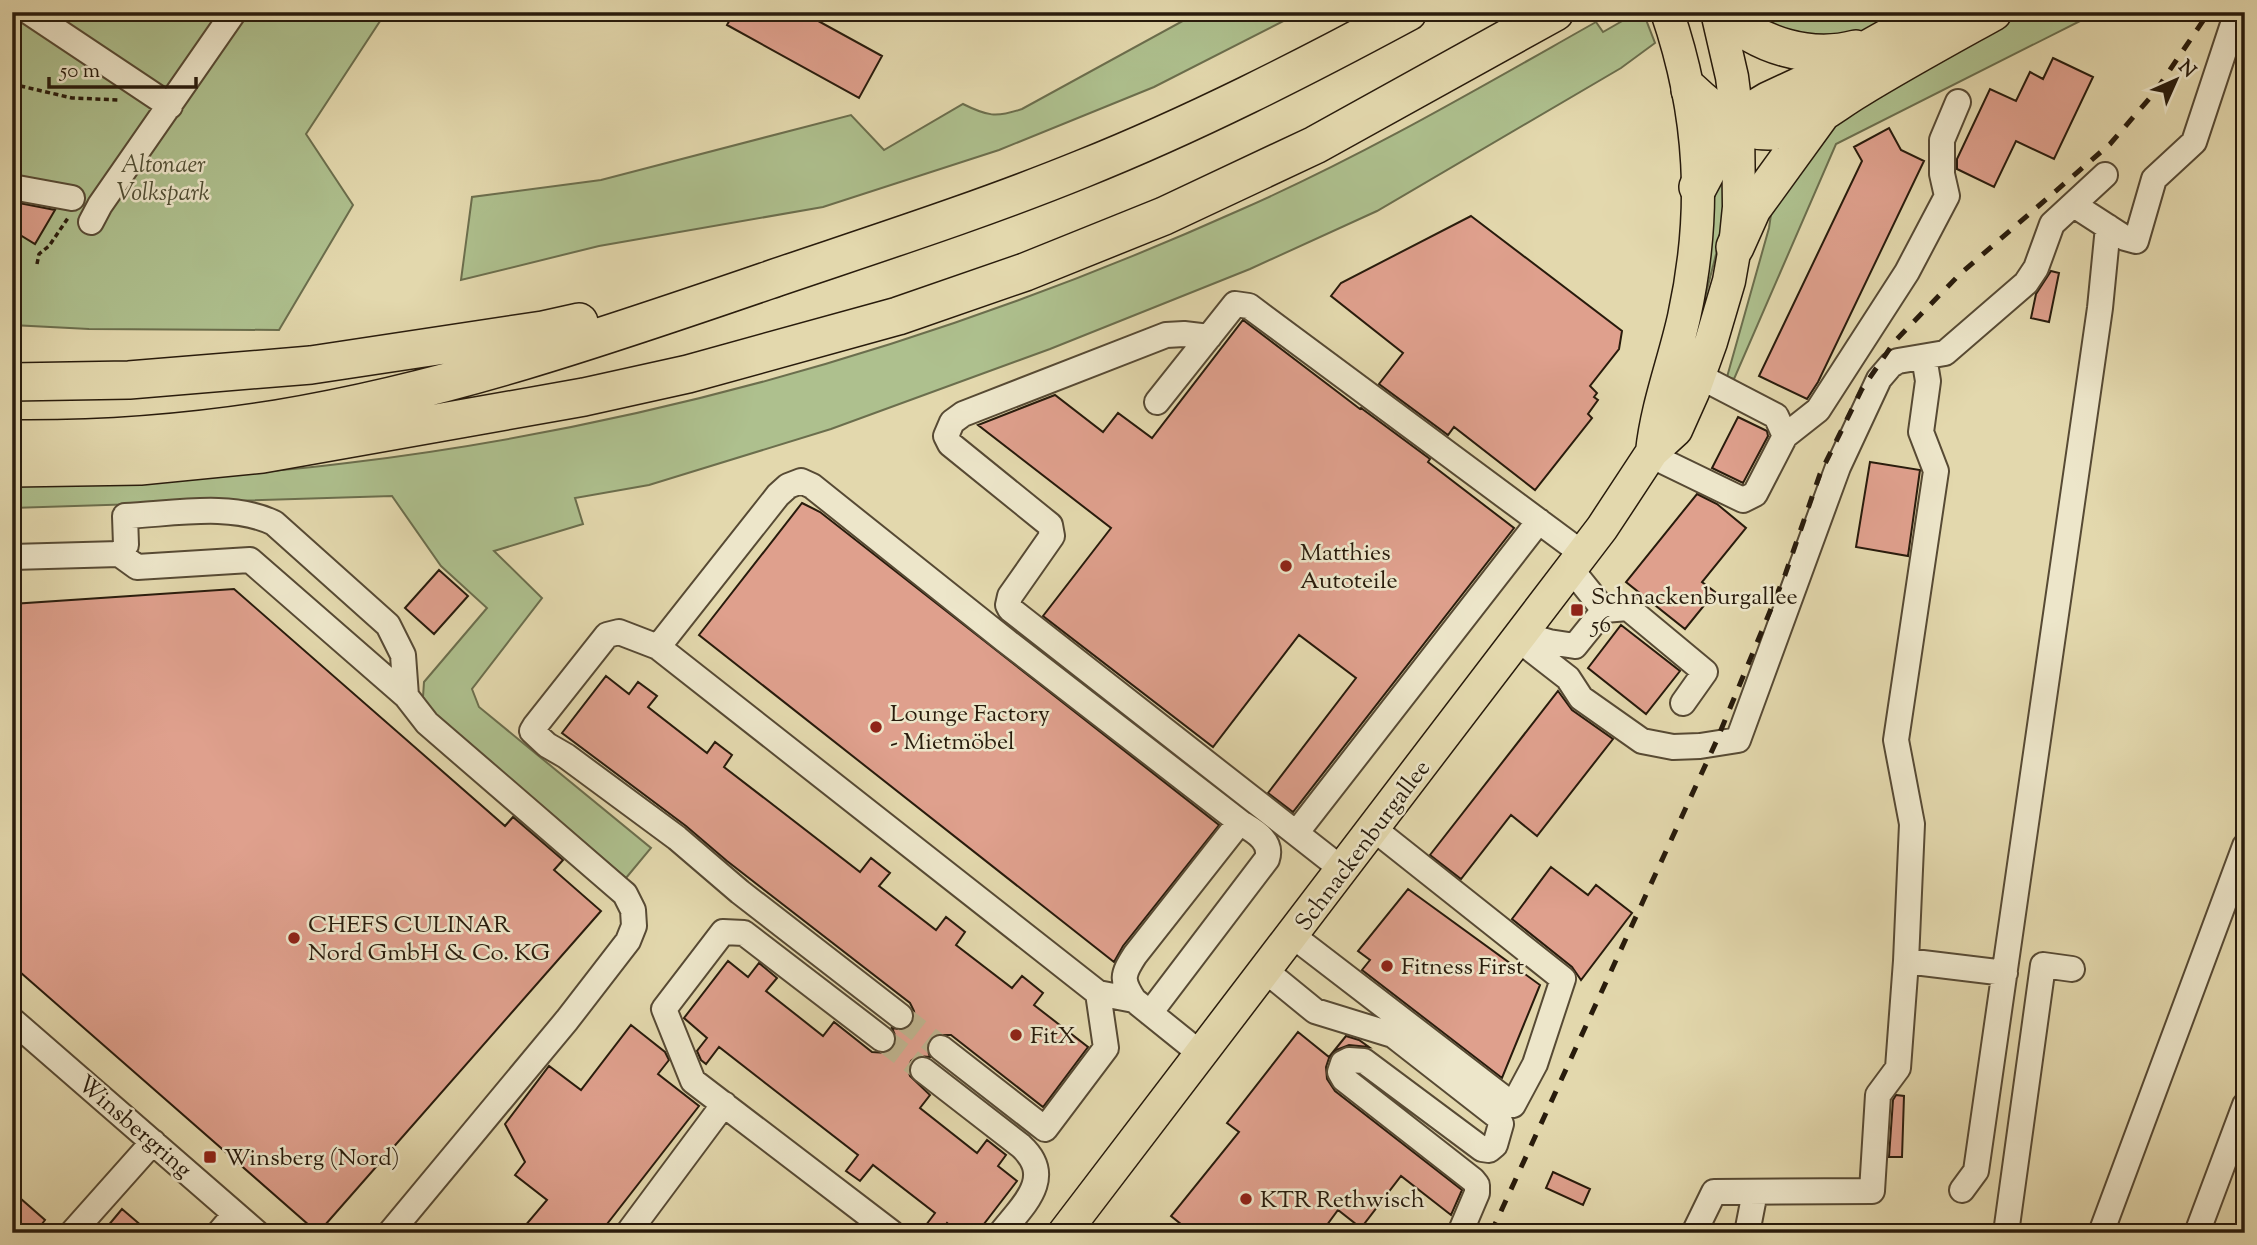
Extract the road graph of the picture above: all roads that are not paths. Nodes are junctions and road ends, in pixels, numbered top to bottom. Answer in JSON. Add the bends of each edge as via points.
{"nodes":[{"id":1,"x":30,"y":12,"type":"edge"},
{"id":2,"x":233,"y":12,"type":"edge"},
{"id":3,"x":1408,"y":12,"type":"edge"},
{"id":4,"x":1555,"y":12,"type":"edge"},
{"id":5,"x":1667,"y":12,"type":"edge"},
{"id":6,"x":1717,"y":12,"type":"edge"},
{"id":7,"x":1724,"y":12,"type":"edge"},
{"id":8,"x":1934,"y":12,"type":"edge"},
{"id":9,"x":1993,"y":12,"type":"edge"},
{"id":10,"x":2237,"y":12,"type":"edge"},
{"id":11,"x":1877,"y":44,"type":"junction"},
{"id":12,"x":1689,"y":90,"type":"junction"},
{"id":13,"x":1958,"y":102,"type":"dead end"},
{"id":14,"x":170,"y":106,"type":"junction"},
{"id":15,"x":1821,"y":114,"type":"junction"},
{"id":16,"x":1738,"y":124,"type":"junction"},
{"id":17,"x":2105,"y":176,"type":"dead end"},
{"id":18,"x":12,"y":187,"type":"edge"},
{"id":19,"x":1698,"y":187,"type":"junction"},
{"id":20,"x":2074,"y":205,"type":"junction"},
{"id":21,"x":2108,"y":227,"type":"junction"},
{"id":22,"x":1735,"y":247,"type":"junction"},
{"id":23,"x":791,"y":272,"type":"junction"},
{"id":24,"x":1209,"y":337,"type":"junction"},
{"id":25,"x":1924,"y":357,"type":"junction"},
{"id":26,"x":1699,"y":376,"type":"junction"},
{"id":27,"x":12,"y":382,"type":"edge"},
{"id":28,"x":1157,"y":402,"type":"dead end"},
{"id":29,"x":1785,"y":436,"type":"junction"},
{"id":30,"x":12,"y":439,"type":"edge"},
{"id":31,"x":1651,"y":453,"type":"junction"},
{"id":32,"x":12,"y":468,"type":"edge"},
{"id":33,"x":1539,"y":521,"type":"junction"},
{"id":34,"x":119,"y":554,"type":"junction"},
{"id":35,"x":12,"y":557,"type":"edge"},
{"id":36,"x":1577,"y":562,"type":"junction"},
{"id":37,"x":1604,"y":610,"type":"junction"},
{"id":38,"x":1520,"y":637,"type":"junction"},
{"id":39,"x":658,"y":647,"type":"junction"},
{"id":40,"x":406,"y":696,"type":"junction"},
{"id":41,"x":1682,"y":703,"type":"dead end"},
{"id":42,"x":1241,"y":822,"type":"junction"},
{"id":43,"x":1374,"y":829,"type":"junction"},
{"id":44,"x":1297,"y":832,"type":"junction"},
{"id":45,"x":2245,"y":846,"type":"edge"},
{"id":46,"x":1343,"y":870,"type":"junction"},
{"id":47,"x":1293,"y":936,"type":"junction"},
{"id":48,"x":1906,"y":961,"type":"junction"},
{"id":49,"x":2072,"y":969,"type":"dead end"},
{"id":50,"x":1266,"y":971,"type":"junction"},
{"id":51,"x":2005,"y":973,"type":"junction"},
{"id":52,"x":1098,"y":993,"type":"junction"},
{"id":53,"x":1142,"y":1006,"type":"junction"},
{"id":54,"x":900,"y":1016,"type":"tunnel mouth"},
{"id":55,"x":12,"y":1020,"type":"edge"},
{"id":56,"x":882,"y":1039,"type":"tunnel mouth"},
{"id":57,"x":941,"y":1048,"type":"tunnel mouth"},
{"id":58,"x":1201,"y":1054,"type":"junction"},
{"id":59,"x":923,"y":1070,"type":"tunnel mouth"},
{"id":60,"x":1441,"y":1073,"type":"junction"},
{"id":61,"x":1416,"y":1098,"type":"junction"},
{"id":62,"x":724,"y":1104,"type":"junction"},
{"id":63,"x":2245,"y":1105,"type":"edge"},
{"id":64,"x":152,"y":1142,"type":"junction"},
{"id":65,"x":1962,"y":1190,"type":"dead end"},
{"id":66,"x":1755,"y":1192,"type":"junction"},
{"id":67,"x":235,"y":1214,"type":"junction"},
{"id":68,"x":1077,"y":1228,"type":"edge"},
{"id":69,"x":72,"y":1233,"type":"edge"},
{"id":70,"x":219,"y":1233,"type":"edge"},
{"id":71,"x":257,"y":1233,"type":"edge"},
{"id":72,"x":390,"y":1233,"type":"edge"},
{"id":73,"x":628,"y":1233,"type":"edge"},
{"id":74,"x":892,"y":1233,"type":"edge"},
{"id":75,"x":1001,"y":1233,"type":"edge"},
{"id":76,"x":1461,"y":1233,"type":"edge"},
{"id":77,"x":1694,"y":1233,"type":"edge"},
{"id":78,"x":1747,"y":1233,"type":"edge"},
{"id":79,"x":2006,"y":1233,"type":"edge"},
{"id":80,"x":2101,"y":1233,"type":"edge"},
{"id":81,"x":2197,"y":1233,"type":"edge"}],
"edges":[{"from":1,"to":14,"type":"street"},
{"from":2,"to":14,"type":"street"},
{"from":3,"to":23,"type":"highway","via":[[1254,92],[1083,169],[947,221]]},
{"from":4,"to":32,"type":"highway","via":[[1315,145],[1164,216],[1025,272],[898,316],[597,394],[262,454],[140,466]]},
{"from":5,"to":12,"type":"main road","name":"Schnackenburgallee"},
{"from":6,"to":16,"type":"main road","name":"Schnackenburgallee"},
{"from":7,"to":11,"type":"highway","via":[[1772,43],[1807,54],[1843,53]]},
{"from":8,"to":11,"type":"highway"},
{"from":9,"to":15,"type":"highway"},
{"from":10,"to":21,"type":"street","via":[[2194,142],[2154,179],[2136,241]]},
{"from":11,"to":16,"type":"highway","via":[[1756,107]]},
{"from":12,"to":16,"type":"highway"},
{"from":12,"to":19,"type":"main road","name":"Schnackenburgallee"},
{"from":13,"to":29,"type":"street","via":[[1942,140],[1947,196],[1907,272],[1818,410]]},
{"from":14,"to":18,"type":"street","via":[[100,205],[78,212]]},
{"from":15,"to":16,"type":"highway","via":[[1770,131]]},
{"from":15,"to":22,"type":"highway","via":[[1756,202]]},
{"from":16,"to":19,"type":"highway","via":[[1722,142]]},
{"from":16,"to":22,"type":"main road","name":"Schnackenburgallee"},
{"from":17,"to":20,"type":"street"},
{"from":19,"to":31,"type":"main road","name":"Schnackenburgallee","via":[[1694,270]]},
{"from":20,"to":21,"type":"street"},
{"from":20,"to":25,"type":"street","via":[[2052,224],[2026,283],[1945,353]]},
{"from":21,"to":51,"type":"street"},
{"from":22,"to":26,"type":"main road","name":"Schnackenburgallee"},
{"from":23,"to":27,"type":"highway","via":[[543,330],[390,354],[129,380]]},
{"from":23,"to":30,"type":"highway","via":[[541,355],[342,406],[184,432]]},
{"from":24,"to":28,"type":"street"},
{"from":24,"to":33,"type":"street","via":[[1235,304],[1249,306]]},
{"from":24,"to":44,"type":"street","via":[[1166,335],[963,414],[952,422],[946,436],[1053,531],[1010,596],[1010,609]]},
{"from":25,"to":38,"type":"street","via":[[1898,361],[1878,379],[1838,467],[1738,740],[1673,747],[1642,741],[1581,698],[1568,678]]},
{"from":25,"to":48,"type":"street","via":[[1928,381],[1922,432],[1936,471],[1896,740],[1912,824]]},
{"from":26,"to":29,"type":"street","via":[[1776,416]]},
{"from":26,"to":31,"type":"main road","name":"Schnackenburgallee","via":[[1676,430]]},
{"from":29,"to":31,"type":"street","via":[[1755,494],[1742,500]]},
{"from":31,"to":36,"type":"main road","name":"Schnackenburgallee"},
{"from":33,"to":36,"type":"street"},
{"from":33,"to":44,"type":"street"},
{"from":34,"to":35,"type":"street"},
{"from":34,"to":40,"type":"street","via":[[137,567],[250,560]]},
{"from":34,"to":40,"type":"street","via":[[126,545],[125,516],[231,511],[260,516],[274,523],[381,616],[403,655]]},
{"from":36,"to":37,"type":"street"},
{"from":36,"to":38,"type":"main road","name":"Schnackenburgallee"},
{"from":37,"to":38,"type":"street","via":[[1575,646]]},
{"from":37,"to":41,"type":"street","via":[[1628,608],[1705,672]]},
{"from":38,"to":43,"type":"main road","name":"Schnackenburgallee"},
{"from":39,"to":42,"type":"street","via":[[766,509],[788,486],[801,481]]},
{"from":39,"to":52,"type":"street"},
{"from":39,"to":54,"type":"street","via":[[619,632],[607,635],[532,731],[677,838]]},
{"from":40,"to":72,"type":"street","via":[[427,723],[625,894],[633,909],[634,926],[628,941],[567,1020]]},
{"from":42,"to":53,"type":"street","via":[[1128,966],[1125,986]]},
{"from":42,"to":53,"type":"street","via":[[1268,845],[1268,859]]},
{"from":43,"to":46,"type":"main road","name":"Schnackenburgallee"},
{"from":43,"to":47,"type":"street","via":[[1563,979],[1535,1064],[1513,1105]]},
{"from":44,"to":46,"type":"street"},
{"from":45,"to":80,"type":"street"},
{"from":46,"to":47,"type":"main road","name":"Schnackenburgallee"},
{"from":47,"to":50,"type":"main road","name":"Schnackenburgallee"},
{"from":48,"to":51,"type":"street"},
{"from":48,"to":66,"type":"street","via":[[1898,1068],[1878,1095],[1872,1191]]},
{"from":49,"to":79,"type":"street","via":[[2043,965]]},
{"from":50,"to":58,"type":"main road","name":"Schnackenburgallee"},
{"from":50,"to":60,"type":"street","via":[[1315,1011],[1393,1035]]},
{"from":51,"to":65,"type":"street","via":[[1976,1171]]},
{"from":52,"to":53,"type":"street"},
{"from":52,"to":57,"type":"street","via":[[1106,1048],[1045,1129]]},
{"from":53,"to":58,"type":"street"},
{"from":55,"to":64,"type":"street","name":"Winsbergring"},
{"from":56,"to":62,"type":"street","via":[[744,933],[723,932],[664,1009],[693,1081]]},
{"from":58,"to":68,"type":"main road","name":"Schnackenburgallee"},
{"from":59,"to":75,"type":"street","via":[[1033,1160],[1034,1191]]},
{"from":60,"to":61,"type":"street","via":[[1445,1092],[1439,1100],[1430,1104]]},
{"from":60,"to":61,"type":"street","via":[[1498,1117],[1501,1124],[1495,1145],[1482,1149]]},
{"from":61,"to":76,"type":"street","via":[[1364,1061],[1343,1063],[1340,1072],[1344,1079],[1474,1180],[1477,1193]]},
{"from":62,"to":73,"type":"street"},
{"from":62,"to":74,"type":"street"},
{"from":63,"to":81,"type":"street"},
{"from":64,"to":67,"type":"street","name":"Winsbergring"},
{"from":64,"to":69,"type":"street"},
{"from":66,"to":77,"type":"street","via":[[1714,1192]]},
{"from":66,"to":78,"type":"street"},
{"from":67,"to":70,"type":"street"},
{"from":67,"to":71,"type":"street","name":"Winsbergring"}]}
